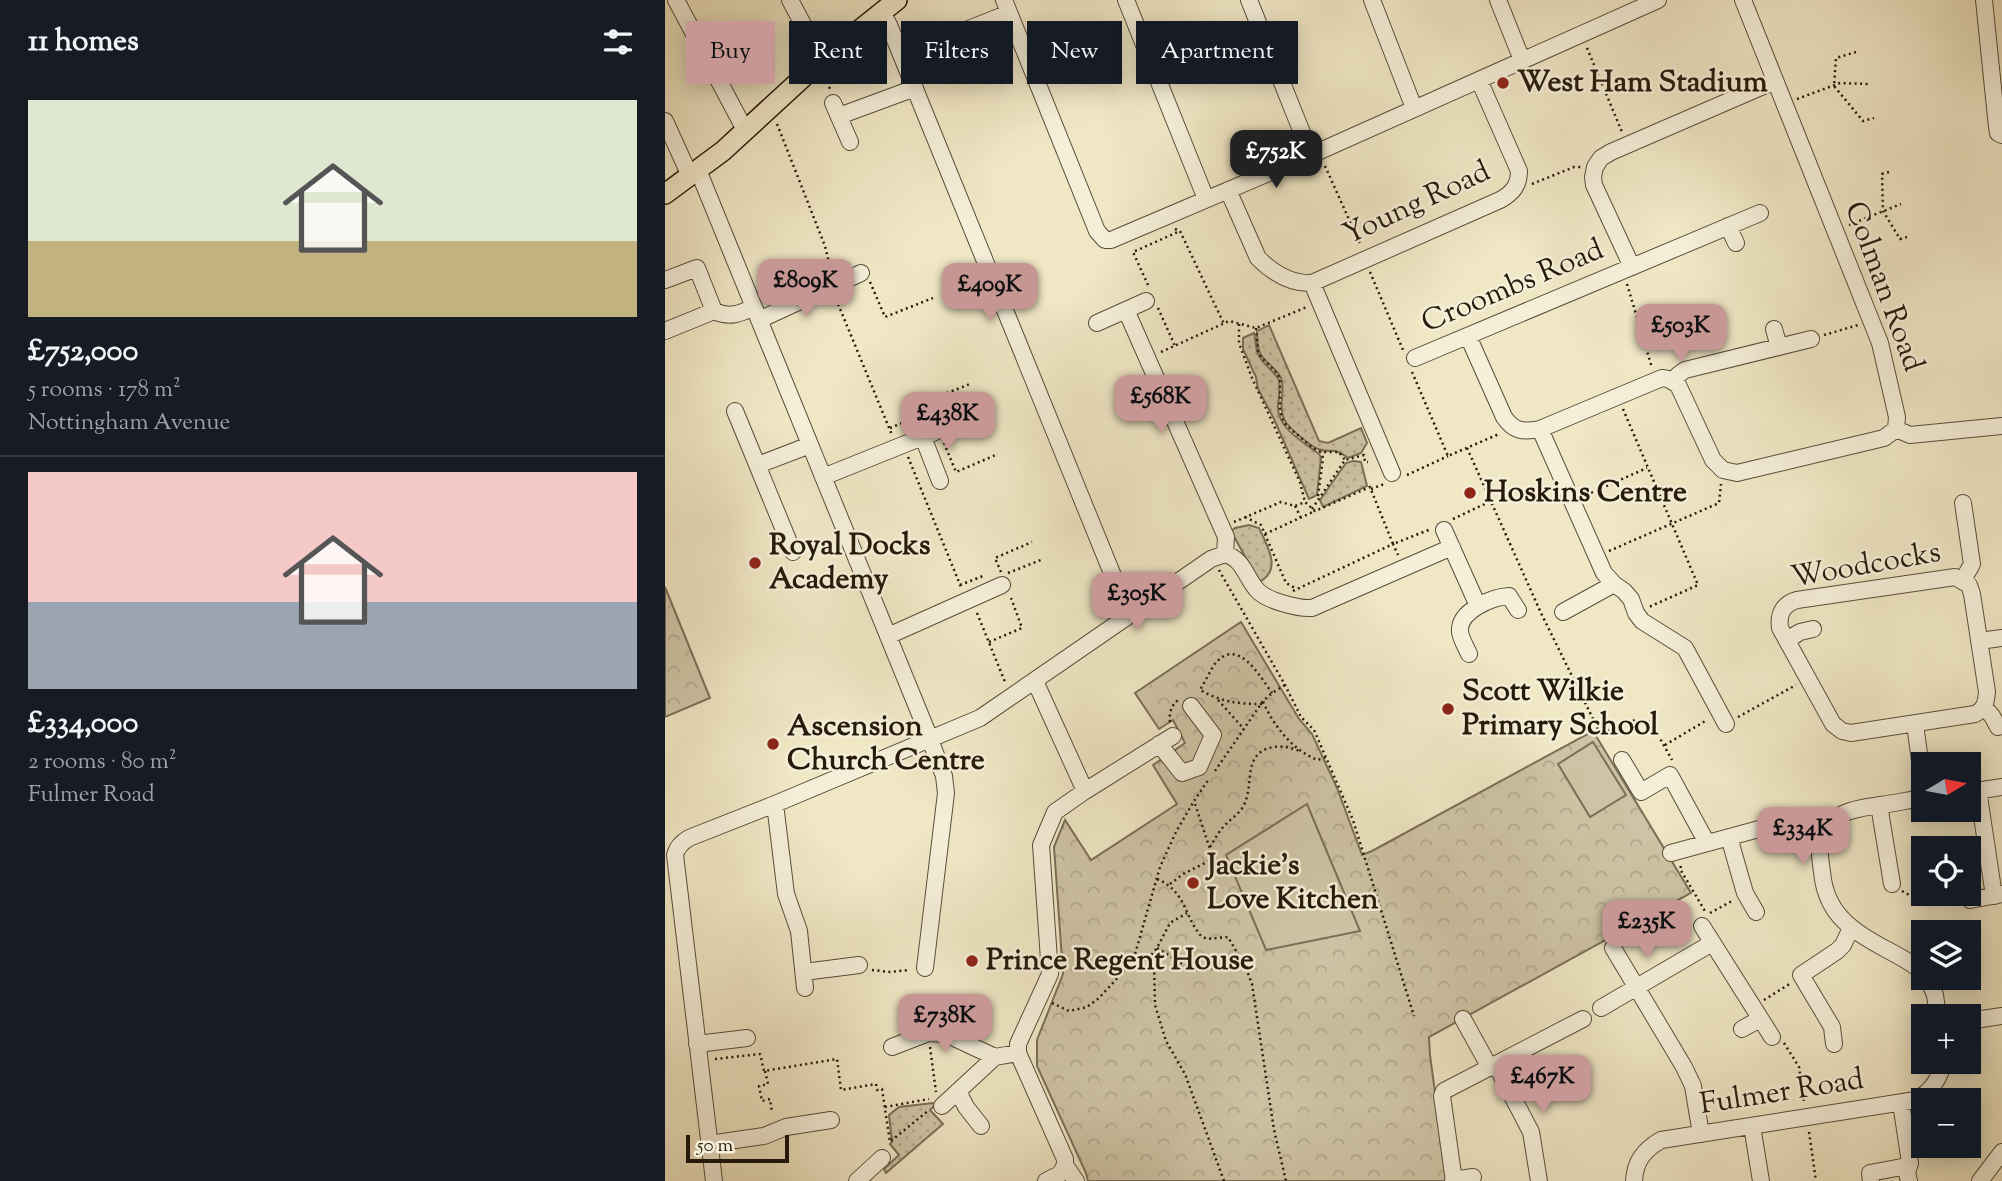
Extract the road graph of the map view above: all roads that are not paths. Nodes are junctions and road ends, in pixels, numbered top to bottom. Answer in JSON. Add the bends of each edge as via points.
{"nodes":[{"id":1,"x":675,"y":0,"type":"edge"},
{"id":2,"x":790,"y":0,"type":"edge"},
{"id":3,"x":1126,"y":0,"type":"edge"},
{"id":4,"x":1249,"y":0,"type":"edge"},
{"id":5,"x":1372,"y":0,"type":"edge"},
{"id":6,"x":1497,"y":0,"type":"edge"},
{"id":7,"x":1658,"y":0,"type":"edge"},
{"id":8,"x":1743,"y":0,"type":"edge"},
{"id":9,"x":1984,"y":0,"type":"edge"},
{"id":10,"x":889,"y":6,"type":"edge"},
{"id":11,"x":1007,"y":7,"type":"edge"},
{"id":12,"x":1623,"y":7,"type":"edge"},
{"id":13,"x":801,"y":21,"type":"edge"},
{"id":14,"x":870,"y":21,"type":"edge"},
{"id":15,"x":982,"y":21,"type":"edge"},
{"id":16,"x":1522,"y":60,"type":"junction"},
{"id":17,"x":1479,"y":80,"type":"junction"},
{"id":18,"x":1775,"y":81,"type":"junction"},
{"id":19,"x":796,"y":84,"type":"edge"},
{"id":20,"x":915,"y":88,"type":"junction"},
{"id":21,"x":1414,"y":107,"type":"junction"},
{"id":22,"x":665,"y":121,"type":"edge"},
{"id":23,"x":745,"y":130,"type":"junction"},
{"id":24,"x":2002,"y":135,"type":"edge"},
{"id":25,"x":850,"y":142,"type":"dead end"},
{"id":26,"x":1311,"y":155,"type":"junction"},
{"id":27,"x":694,"y":173,"type":"junction"},
{"id":28,"x":1228,"y":190,"type":"junction"},
{"id":29,"x":665,"y":194,"type":"edge"},
{"id":30,"x":1206,"y":199,"type":"junction"},
{"id":31,"x":1760,"y":213,"type":"dead end"},
{"id":32,"x":1728,"y":226,"type":"junction"},
{"id":33,"x":1736,"y":243,"type":"dead end"},
{"id":34,"x":1632,"y":267,"type":"junction"},
{"id":35,"x":861,"y":273,"type":"road end"},
{"id":36,"x":665,"y":280,"type":"edge"},
{"id":37,"x":1312,"y":283,"type":"junction"},
{"id":38,"x":1149,"y":295,"type":"road end"},
{"id":39,"x":1126,"y":310,"type":"junction"},
{"id":40,"x":714,"y":311,"type":"junction"},
{"id":41,"x":757,"y":314,"type":"junction"},
{"id":42,"x":1097,"y":323,"type":"dead end"},
{"id":43,"x":1774,"y":329,"type":"dead end"},
{"id":44,"x":665,"y":331,"type":"edge"},
{"id":45,"x":1468,"y":336,"type":"junction"},
{"id":46,"x":1811,"y":339,"type":"road end"},
{"id":47,"x":1779,"y":347,"type":"junction"},
{"id":48,"x":1415,"y":358,"type":"dead end"},
{"id":49,"x":1674,"y":381,"type":"junction"},
{"id":50,"x":735,"y":411,"type":"dead end"},
{"id":51,"x":2002,"y":426,"type":"edge"},
{"id":52,"x":1540,"y":429,"type":"junction"},
{"id":53,"x":1896,"y":429,"type":"junction"},
{"id":54,"x":810,"y":444,"type":"junction"},
{"id":55,"x":1384,"y":455,"type":"junction"},
{"id":56,"x":1368,"y":462,"type":"road end"},
{"id":57,"x":758,"y":466,"type":"junction"},
{"id":58,"x":823,"y":477,"type":"junction"},
{"id":59,"x":1394,"y":478,"type":"road end"},
{"id":60,"x":940,"y":481,"type":"dead end"},
{"id":61,"x":1963,"y":503,"type":"dead end"},
{"id":62,"x":1447,"y":524,"type":"road end"},
{"id":63,"x":1452,"y":547,"type":"junction"},
{"id":64,"x":793,"y":552,"type":"dead end"},
{"id":65,"x":1218,"y":556,"type":"junction"},
{"id":66,"x":1002,"y":580,"type":"road end"},
{"id":67,"x":1963,"y":580,"type":"junction"},
{"id":68,"x":1614,"y":584,"type":"junction"},
{"id":69,"x":1476,"y":601,"type":"junction"},
{"id":70,"x":1518,"y":610,"type":"dead end"},
{"id":71,"x":1563,"y":612,"type":"dead end"},
{"id":72,"x":1129,"y":615,"type":"junction"},
{"id":73,"x":1813,"y":629,"type":"dead end"},
{"id":74,"x":888,"y":636,"type":"junction"},
{"id":75,"x":2002,"y":638,"type":"edge"},
{"id":76,"x":1787,"y":640,"type":"junction"},
{"id":77,"x":1979,"y":641,"type":"junction"},
{"id":78,"x":1469,"y":654,"type":"dead end"},
{"id":79,"x":1035,"y":681,"type":"junction"},
{"id":80,"x":1191,"y":706,"type":"dead end"},
{"id":81,"x":1984,"y":707,"type":"junction"},
{"id":82,"x":1723,"y":719,"type":"road end"},
{"id":83,"x":1915,"y":724,"type":"junction"},
{"id":84,"x":2002,"y":726,"type":"edge"},
{"id":85,"x":930,"y":739,"type":"junction"},
{"id":86,"x":1919,"y":752,"type":"edge"},
{"id":87,"x":1622,"y":760,"type":"dead end"},
{"id":88,"x":2002,"y":787,"type":"edge"},
{"id":89,"x":1085,"y":790,"type":"junction"},
{"id":90,"x":1981,"y":790,"type":"edge"},
{"id":91,"x":1911,"y":800,"type":"edge"},
{"id":92,"x":775,"y":804,"type":"junction"},
{"id":93,"x":1879,"y":805,"type":"junction"},
{"id":94,"x":1981,"y":821,"type":"edge"},
{"id":95,"x":1827,"y":828,"type":"junction"},
{"id":96,"x":2002,"y":829,"type":"edge"},
{"id":97,"x":1984,"y":832,"type":"junction"},
{"id":98,"x":1729,"y":837,"type":"junction"},
{"id":99,"x":1707,"y":843,"type":"junction"},
{"id":100,"x":1671,"y":853,"type":"road end"},
{"id":101,"x":1892,"y":884,"type":"road end"},
{"id":102,"x":1998,"y":895,"type":"edge"},
{"id":103,"x":1756,"y":912,"type":"dead end"},
{"id":104,"x":1705,"y":920,"type":"road end"},
{"id":105,"x":1851,"y":928,"type":"junction"},
{"id":106,"x":1712,"y":943,"type":"junction"},
{"id":107,"x":1613,"y":948,"type":"dead end"},
{"id":108,"x":1911,"y":961,"type":"edge"},
{"id":109,"x":859,"y":965,"type":"road end"},
{"id":110,"x":925,"y":968,"type":"road end"},
{"id":111,"x":1636,"y":988,"type":"junction"},
{"id":112,"x":1601,"y":1009,"type":"dead end"},
{"id":113,"x":2002,"y":1016,"type":"edge"},
{"id":114,"x":1463,"y":1019,"type":"dead end"},
{"id":115,"x":1583,"y":1019,"type":"dead end"},
{"id":116,"x":1760,"y":1019,"type":"junction"},
{"id":117,"x":1981,"y":1019,"type":"edge"},
{"id":118,"x":1832,"y":1027,"type":"junction"},
{"id":119,"x":1849,"y":1028,"type":"dead end"},
{"id":120,"x":1742,"y":1029,"type":"dead end"},
{"id":121,"x":1772,"y":1037,"type":"dead end"},
{"id":122,"x":747,"y":1038,"type":"dead end"},
{"id":123,"x":697,"y":1044,"type":"junction"},
{"id":124,"x":1835,"y":1044,"type":"dead end"},
{"id":125,"x":892,"y":1047,"type":"dead end"},
{"id":126,"x":1018,"y":1053,"type":"junction"},
{"id":127,"x":995,"y":1057,"type":"junction"},
{"id":128,"x":1493,"y":1067,"type":"junction"},
{"id":129,"x":1939,"y":1074,"type":"edge"},
{"id":130,"x":958,"y":1091,"type":"junction"},
{"id":131,"x":940,"y":1102,"type":"road end"},
{"id":132,"x":1901,"y":1103,"type":"junction"},
{"id":133,"x":831,"y":1119,"type":"dead end"},
{"id":134,"x":981,"y":1126,"type":"dead end"},
{"id":135,"x":1752,"y":1126,"type":"junction"},
{"id":136,"x":1701,"y":1134,"type":"junction"},
{"id":137,"x":709,"y":1144,"type":"junction"},
{"id":138,"x":2002,"y":1152,"type":"edge"},
{"id":139,"x":882,"y":1158,"type":"dead end"},
{"id":140,"x":1910,"y":1163,"type":"junction"},
{"id":141,"x":1065,"y":1165,"type":"junction"},
{"id":142,"x":1473,"y":1177,"type":"dead end"},
{"id":143,"x":865,"y":1178,"type":"edge"},
{"id":144,"x":1454,"y":1180,"type":"edge"},
{"id":145,"x":714,"y":1181,"type":"edge"},
{"id":146,"x":1047,"y":1181,"type":"edge"},
{"id":147,"x":1076,"y":1181,"type":"edge"},
{"id":148,"x":1539,"y":1181,"type":"edge"},
{"id":149,"x":1634,"y":1181,"type":"edge"},
{"id":150,"x":1761,"y":1181,"type":"edge"},
{"id":151,"x":1871,"y":1181,"type":"edge"},
{"id":152,"x":1909,"y":1181,"type":"edge"},
{"id":153,"x":1980,"y":1181,"type":"edge"}],
"edges":[{"from":1,"to":23,"type":"street"},
{"from":2,"to":13,"type":"street"},
{"from":3,"to":30,"type":"street"},
{"from":4,"to":26,"type":"street"},
{"from":5,"to":21,"type":"street"},
{"from":6,"to":16,"type":"street"},
{"from":7,"to":12,"type":"street"},
{"from":8,"to":18,"type":"street","name":"Colman Road"},
{"from":9,"to":24,"type":"street","via":[[1997,127]]},
{"from":10,"to":14,"type":"main road"},
{"from":10,"to":20,"type":"street","via":[[889,25]]},
{"from":11,"to":15,"type":"street"},
{"from":11,"to":30,"type":"street","via":[[1097,231],[1105,240]]},
{"from":12,"to":16,"type":"street","via":[[1582,35]]},
{"from":16,"to":17,"type":"street"},
{"from":17,"to":21,"type":"street"},
{"from":17,"to":37,"type":"street","name":"Young Road","via":[[1519,171],[1514,190]]},
{"from":18,"to":34,"type":"street","name":"Croombs Road","via":[[1601,158],[1595,167],[1594,185]]},
{"from":18,"to":53,"type":"street","name":"Colman Road","via":[[1880,343]]},
{"from":19,"to":23,"type":"main road"},
{"from":20,"to":25,"type":"street","via":[[836,110]]},
{"from":20,"to":72,"type":"street"},
{"from":21,"to":26,"type":"street"},
{"from":22,"to":27,"type":"street"},
{"from":23,"to":27,"type":"main road"},
{"from":26,"to":28,"type":"street"},
{"from":27,"to":29,"type":"main road"},
{"from":27,"to":41,"type":"street"},
{"from":28,"to":30,"type":"street"},
{"from":28,"to":37,"type":"street","via":[[1265,266],[1288,279]]},
{"from":31,"to":32,"type":"street","name":"Croombs Road"},
{"from":32,"to":33,"type":"street"},
{"from":32,"to":34,"type":"street","name":"Croombs Road"},
{"from":34,"to":45,"type":"street","name":"Croombs Road"},
{"from":35,"to":41,"type":"street"},
{"from":36,"to":40,"type":"street","via":[[697,268]]},
{"from":37,"to":55,"type":"street"},
{"from":38,"to":39,"type":"street"},
{"from":39,"to":42,"type":"street"},
{"from":39,"to":65,"type":"street","via":[[1226,537]]},
{"from":40,"to":41,"type":"street","via":[[723,316]]},
{"from":40,"to":44,"type":"street"},
{"from":41,"to":54,"type":"street"},
{"from":43,"to":47,"type":"street"},
{"from":45,"to":48,"type":"street","name":"Croombs Road"},
{"from":45,"to":52,"type":"street","via":[[1504,417],[1525,432]]},
{"from":46,"to":47,"type":"street"},
{"from":47,"to":49,"type":"street","via":[[1685,370]]},
{"from":49,"to":52,"type":"street","via":[[1662,378]]},
{"from":49,"to":53,"type":"street","via":[[1713,460],[1723,470],[1737,473],[1773,465],[1884,438]]},
{"from":50,"to":57,"type":"street"},
{"from":51,"to":53,"type":"street","via":[[1910,435]]},
{"from":52,"to":68,"type":"street","via":[[1579,499],[1596,557]]},
{"from":54,"to":57,"type":"street"},
{"from":54,"to":58,"type":"street"},
{"from":55,"to":56,"type":"street"},
{"from":55,"to":59,"type":"street"},
{"from":57,"to":64,"type":"street"},
{"from":58,"to":60,"type":"street","via":[[931,430]]},
{"from":58,"to":74,"type":"street"},
{"from":61,"to":67,"type":"street","name":"Woodcocks","via":[[1972,564]]},
{"from":62,"to":63,"type":"street"},
{"from":63,"to":65,"type":"street","via":[[1312,608],[1259,592],[1237,560]]},
{"from":63,"to":69,"type":"street"},
{"from":65,"to":72,"type":"street"},
{"from":66,"to":74,"type":"street","via":[[970,600]]},
{"from":67,"to":76,"type":"street","name":"Woodcocks","via":[[1955,577],[1789,602],[1779,620]]},
{"from":67,"to":77,"type":"street","name":"Woodcocks","via":[[1972,594]]},
{"from":68,"to":71,"type":"street"},
{"from":68,"to":82,"type":"street","via":[[1631,599],[1642,621],[1685,648]]},
{"from":69,"to":70,"type":"street","via":[[1509,596]]},
{"from":69,"to":78,"type":"street","via":[[1460,628]]},
{"from":72,"to":79,"type":"street"},
{"from":73,"to":76,"type":"street"},
{"from":74,"to":85,"type":"street"},
{"from":75,"to":77,"type":"street"},
{"from":76,"to":83,"type":"street","name":"Woodcocks","via":[[1833,724],[1842,731]]},
{"from":77,"to":81,"type":"street","name":"Woodcocks","via":[[1987,692]]},
{"from":79,"to":85,"type":"street","via":[[980,718]]},
{"from":79,"to":89,"type":"street"},
{"from":80,"to":89,"type":"street","via":[[1213,735],[1199,767],[1182,773],[1166,740]]},
{"from":81,"to":83,"type":"street","name":"Woodcocks","via":[[1975,714]]},
{"from":81,"to":84,"type":"street","via":[[1998,727]]},
{"from":83,"to":86,"type":"street"},
{"from":85,"to":92,"type":"street","via":[[833,770]]},
{"from":85,"to":110,"type":"street","via":[[946,793]]},
{"from":87,"to":99,"type":"street","via":[[1641,792],[1671,775]]},
{"from":88,"to":90,"type":"street"},
{"from":89,"to":126,"type":"street","via":[[1055,812],[1041,845],[1050,974]]},
{"from":91,"to":93,"type":"street"},
{"from":92,"to":109,"type":"street","via":[[786,894],[799,931],[804,980]]},
{"from":92,"to":123,"type":"street","via":[[682,842],[675,855]]},
{"from":93,"to":95,"type":"street","via":[[1850,809]]},
{"from":93,"to":101,"type":"street"},
{"from":94,"to":97,"type":"street"},
{"from":95,"to":98,"type":"street","via":[[1803,817]]},
{"from":95,"to":105,"type":"street","via":[[1820,847],[1826,896]]},
{"from":96,"to":97,"type":"street"},
{"from":97,"to":102,"type":"street"},
{"from":98,"to":99,"type":"street"},
{"from":98,"to":103,"type":"street","via":[[1745,894]]},
{"from":99,"to":100,"type":"street"},
{"from":104,"to":106,"type":"street"},
{"from":105,"to":108,"type":"street"},
{"from":105,"to":118,"type":"street","via":[[1837,951],[1801,975]]},
{"from":106,"to":111,"type":"street"},
{"from":106,"to":116,"type":"street"},
{"from":107,"to":111,"type":"street"},
{"from":111,"to":112,"type":"street"},
{"from":111,"to":136,"type":"street","via":[[1693,1086]]},
{"from":113,"to":117,"type":"street"},
{"from":114,"to":128,"type":"street"},
{"from":115,"to":128,"type":"street"},
{"from":116,"to":120,"type":"street"},
{"from":116,"to":121,"type":"street"},
{"from":118,"to":119,"type":"street"},
{"from":118,"to":124,"type":"street"},
{"from":122,"to":123,"type":"street"},
{"from":123,"to":137,"type":"street"},
{"from":125,"to":127,"type":"street","via":[[928,1033],[946,1034]]},
{"from":126,"to":127,"type":"street"},
{"from":126,"to":141,"type":"street"},
{"from":127,"to":130,"type":"street"},
{"from":128,"to":144,"type":"street","via":[[1442,1096]]},
{"from":128,"to":148,"type":"street","via":[[1531,1132]]},
{"from":129,"to":132,"type":"street","name":"Fulmer Road","via":[[1928,1093]]},
{"from":130,"to":131,"type":"street"},
{"from":130,"to":134,"type":"street"},
{"from":132,"to":135,"type":"street","name":"Fulmer Road"},
{"from":132,"to":140,"type":"street"},
{"from":133,"to":137,"type":"street"},
{"from":135,"to":136,"type":"street","name":"Fulmer Road"},
{"from":135,"to":150,"type":"street"},
{"from":136,"to":149,"type":"street","name":"Fulmer Road","via":[[1650,1146],[1638,1162]]},
{"from":137,"to":145,"type":"street"},
{"from":138,"to":153,"type":"street"},
{"from":139,"to":143,"type":"street"},
{"from":140,"to":151,"type":"street","via":[[1870,1173]]},
{"from":140,"to":152,"type":"street"},
{"from":141,"to":146,"type":"street"},
{"from":141,"to":147,"type":"street"},
{"from":142,"to":144,"type":"street"}]}
